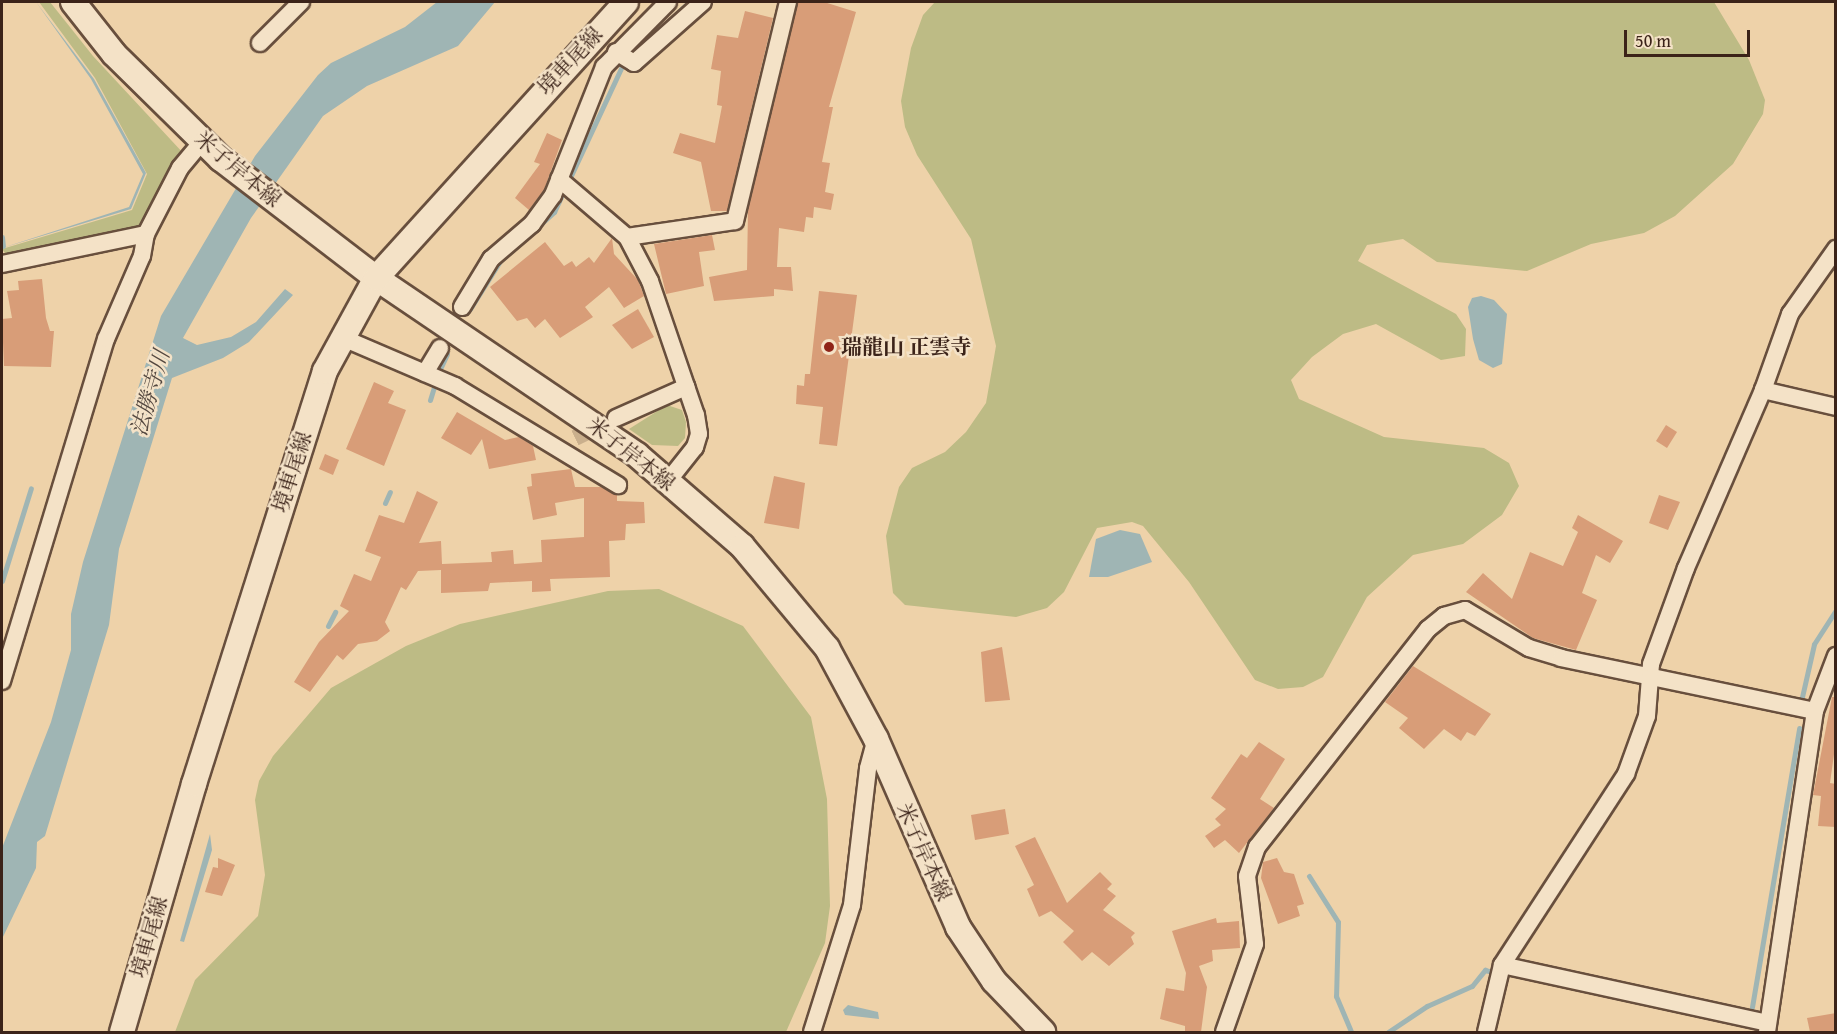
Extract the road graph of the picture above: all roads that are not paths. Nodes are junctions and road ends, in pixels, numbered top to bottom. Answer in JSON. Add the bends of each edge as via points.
{"nodes":[{"id":1,"x":73,"y":2,"type":"edge"},
{"id":2,"x":301,"y":2,"type":"edge"},
{"id":3,"x":626,"y":2,"type":"edge"},
{"id":4,"x":668,"y":2,"type":"edge"},
{"id":5,"x":703,"y":2,"type":"edge"},
{"id":6,"x":788,"y":2,"type":"edge"},
{"id":7,"x":260,"y":43,"type":"dead end"},
{"id":8,"x":622,"y":57,"type":"junction"},
{"id":9,"x":202,"y":142,"type":"junction"},
{"id":10,"x":565,"y":184,"type":"junction"},
{"id":11,"x":146,"y":234,"type":"junction"},
{"id":12,"x":627,"y":237,"type":"junction"},
{"id":13,"x":1836,"y":249,"type":"edge"},
{"id":14,"x":2,"y":264,"type":"edge"},
{"id":15,"x":376,"y":278,"type":"junction"},
{"id":16,"x":462,"y":307,"type":"dead end"},
{"id":17,"x":343,"y":338,"type":"junction"},
{"id":18,"x":440,"y":348,"type":"dead end"},
{"id":19,"x":426,"y":373,"type":"junction"},
{"id":20,"x":687,"y":387,"type":"junction"},
{"id":21,"x":1763,"y":390,"type":"junction"},
{"id":22,"x":1836,"y":407,"type":"edge"},
{"id":23,"x":616,"y":418,"type":"tunnel mouth"},
{"id":24,"x":575,"y":438,"type":"tunnel mouth"},
{"id":25,"x":558,"y":447,"type":"junction"},
{"id":26,"x":668,"y":481,"type":"junction"},
{"id":27,"x":618,"y":485,"type":"dead end"},
{"id":28,"x":1836,"y":656,"type":"edge"},
{"id":29,"x":1648,"y":676,"type":"junction"},
{"id":30,"x":2,"y":681,"type":"edge"},
{"id":31,"x":1815,"y":711,"type":"junction"},
{"id":32,"x":876,"y":738,"type":"junction"},
{"id":33,"x":1502,"y":965,"type":"junction"},
{"id":34,"x":1767,"y":1028,"type":"edge"},
{"id":35,"x":122,"y":1032,"type":"edge"},
{"id":36,"x":812,"y":1032,"type":"edge"},
{"id":37,"x":1043,"y":1032,"type":"edge"},
{"id":38,"x":1224,"y":1032,"type":"edge"},
{"id":39,"x":1486,"y":1032,"type":"edge"}],
"edges":[{"from":1,"to":9,"type":"main road","name":"米子岸本線","via":[[114,54]]},
{"from":2,"to":7,"type":"street"},
{"from":3,"to":15,"type":"main road","name":"境車尾線"},
{"from":4,"to":8,"type":"street"},
{"from":5,"to":8,"type":"street","via":[[634,63]]},
{"from":6,"to":12,"type":"street","via":[[735,221]]},
{"from":8,"to":10,"type":"street","via":[[604,67]]},
{"from":9,"to":11,"type":"street","via":[[180,168]]},
{"from":9,"to":15,"type":"main road","name":"米子岸本線"},
{"from":10,"to":12,"type":"street"},
{"from":10,"to":16,"type":"street","via":[[532,224],[491,259]]},
{"from":11,"to":14,"type":"street"},
{"from":11,"to":30,"type":"street","via":[[142,256],[106,339]]},
{"from":12,"to":20,"type":"street","via":[[650,281]]},
{"from":13,"to":21,"type":"street","via":[[1790,314]]},
{"from":15,"to":17,"type":"main road","name":"境車尾線"},
{"from":15,"to":26,"type":"main road","name":"米子岸本線","via":[[537,383]]},
{"from":17,"to":19,"type":"street"},
{"from":17,"to":35,"type":"main road","name":"境車尾線","via":[[325,371],[270,542]]},
{"from":18,"to":19,"type":"street"},
{"from":19,"to":25,"type":"street"},
{"from":20,"to":23,"type":"street"},
{"from":20,"to":26,"type":"street","via":[[699,434],[695,447]]},
{"from":21,"to":22,"type":"street"},
{"from":21,"to":29,"type":"street","via":[[1686,568]]},
{"from":24,"to":25,"type":"street"},
{"from":25,"to":27,"type":"street"},
{"from":26,"to":32,"type":"main road","name":"米子岸本線","via":[[742,546],[779,586],[827,648]]},
{"from":28,"to":31,"type":"street"},
{"from":29,"to":31,"type":"street"},
{"from":29,"to":33,"type":"street","via":[[1647,716],[1626,774]]},
{"from":29,"to":38,"type":"street","via":[[1529,648],[1465,610],[1456,609],[1436,622],[1257,847],[1247,876],[1255,944]]},
{"from":31,"to":34,"type":"street"},
{"from":32,"to":36,"type":"street","via":[[868,768],[852,905]]},
{"from":32,"to":37,"type":"main road","name":"米子岸本線","via":[[958,927],[994,981]]},
{"from":33,"to":34,"type":"street"},
{"from":33,"to":39,"type":"street"}]}
